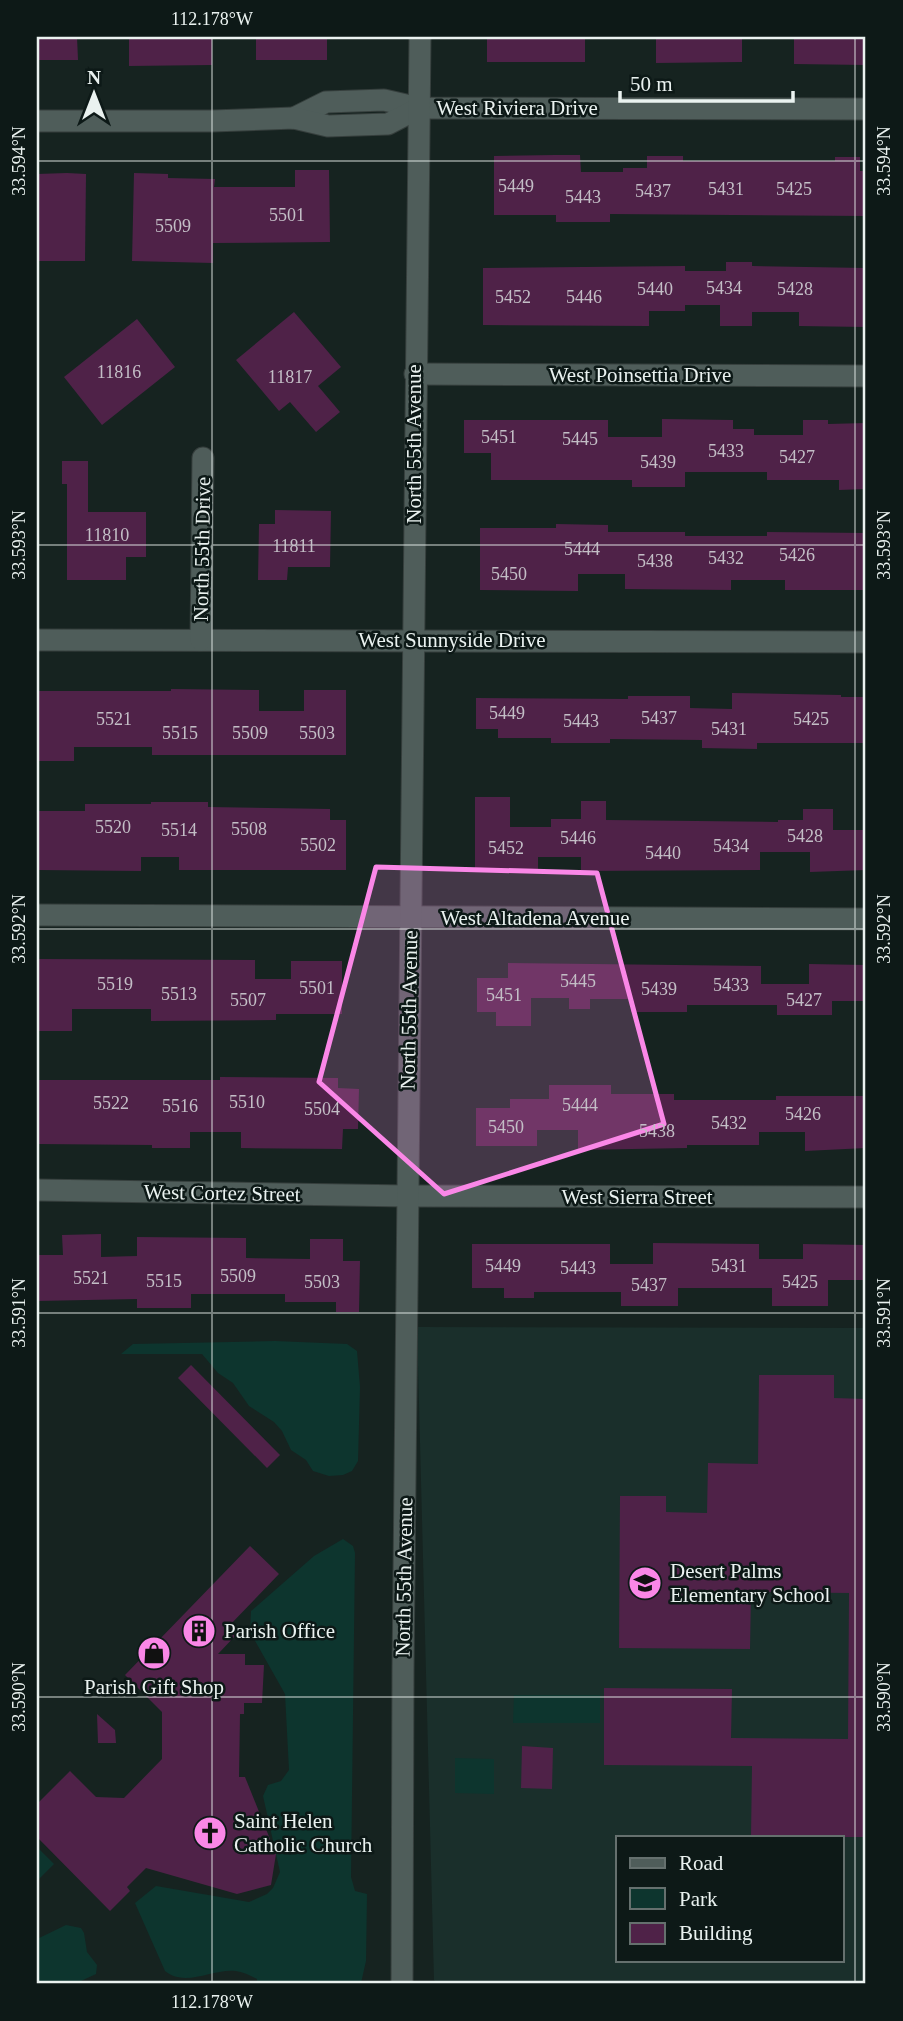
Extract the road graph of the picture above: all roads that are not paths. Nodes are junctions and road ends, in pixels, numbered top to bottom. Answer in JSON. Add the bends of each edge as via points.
{"nodes":[{"id":1,"x":420,"y":37,"type":"edge"},
{"id":2,"x":419,"y":108,"type":"junction"},
{"id":3,"x":866,"y":109,"type":"edge"},
{"id":4,"x":37,"y":121,"type":"edge"},
{"id":5,"x":415,"y":374,"type":"junction"},
{"id":6,"x":866,"y":376,"type":"edge"},
{"id":7,"x":203,"y":458,"type":"dead end"},
{"id":8,"x":37,"y":640,"type":"edge"},
{"id":9,"x":201,"y":640,"type":"junction"},
{"id":10,"x":413,"y":640,"type":"junction"},
{"id":11,"x":866,"y":642,"type":"edge"},
{"id":12,"x":37,"y":915,"type":"edge"},
{"id":13,"x":410,"y":917,"type":"junction"},
{"id":14,"x":866,"y":919,"type":"edge"},
{"id":15,"x":37,"y":1190,"type":"edge"},
{"id":16,"x":407,"y":1196,"type":"junction"},
{"id":17,"x":866,"y":1197,"type":"edge"},
{"id":18,"x":402,"y":1984,"type":"edge"}],
"edges":[{"from":1,"to":2,"type":"street","name":"North 55th Avenue"},
{"from":2,"to":3,"type":"street","name":"West Riviera Drive"},
{"from":2,"to":4,"type":"street","name":"West Riviera Drive","via":[[388,124],[328,126],[294,118]]},
{"from":2,"to":5,"type":"street","name":"North 55th Avenue"},
{"from":5,"to":6,"type":"street","name":"West Poinsettia Drive"},
{"from":5,"to":10,"type":"street","name":"North 55th Avenue"},
{"from":7,"to":9,"type":"street","name":"North 55th Drive"},
{"from":8,"to":9,"type":"street","name":"West Sunnyside Drive"},
{"from":9,"to":10,"type":"street","name":"West Sunnyside Drive"},
{"from":10,"to":11,"type":"street","name":"West Sunnyside Drive"},
{"from":10,"to":13,"type":"street","name":"North 55th Avenue"},
{"from":12,"to":13,"type":"street","name":"West Altadena Avenue"},
{"from":13,"to":14,"type":"street","name":"West Altadena Avenue"},
{"from":13,"to":16,"type":"street","name":"North 55th Avenue"},
{"from":15,"to":16,"type":"street","name":"West Cortez Street"},
{"from":16,"to":17,"type":"street","name":"West Sierra Street"},
{"from":16,"to":18,"type":"street","name":"North 55th Avenue"}]}
